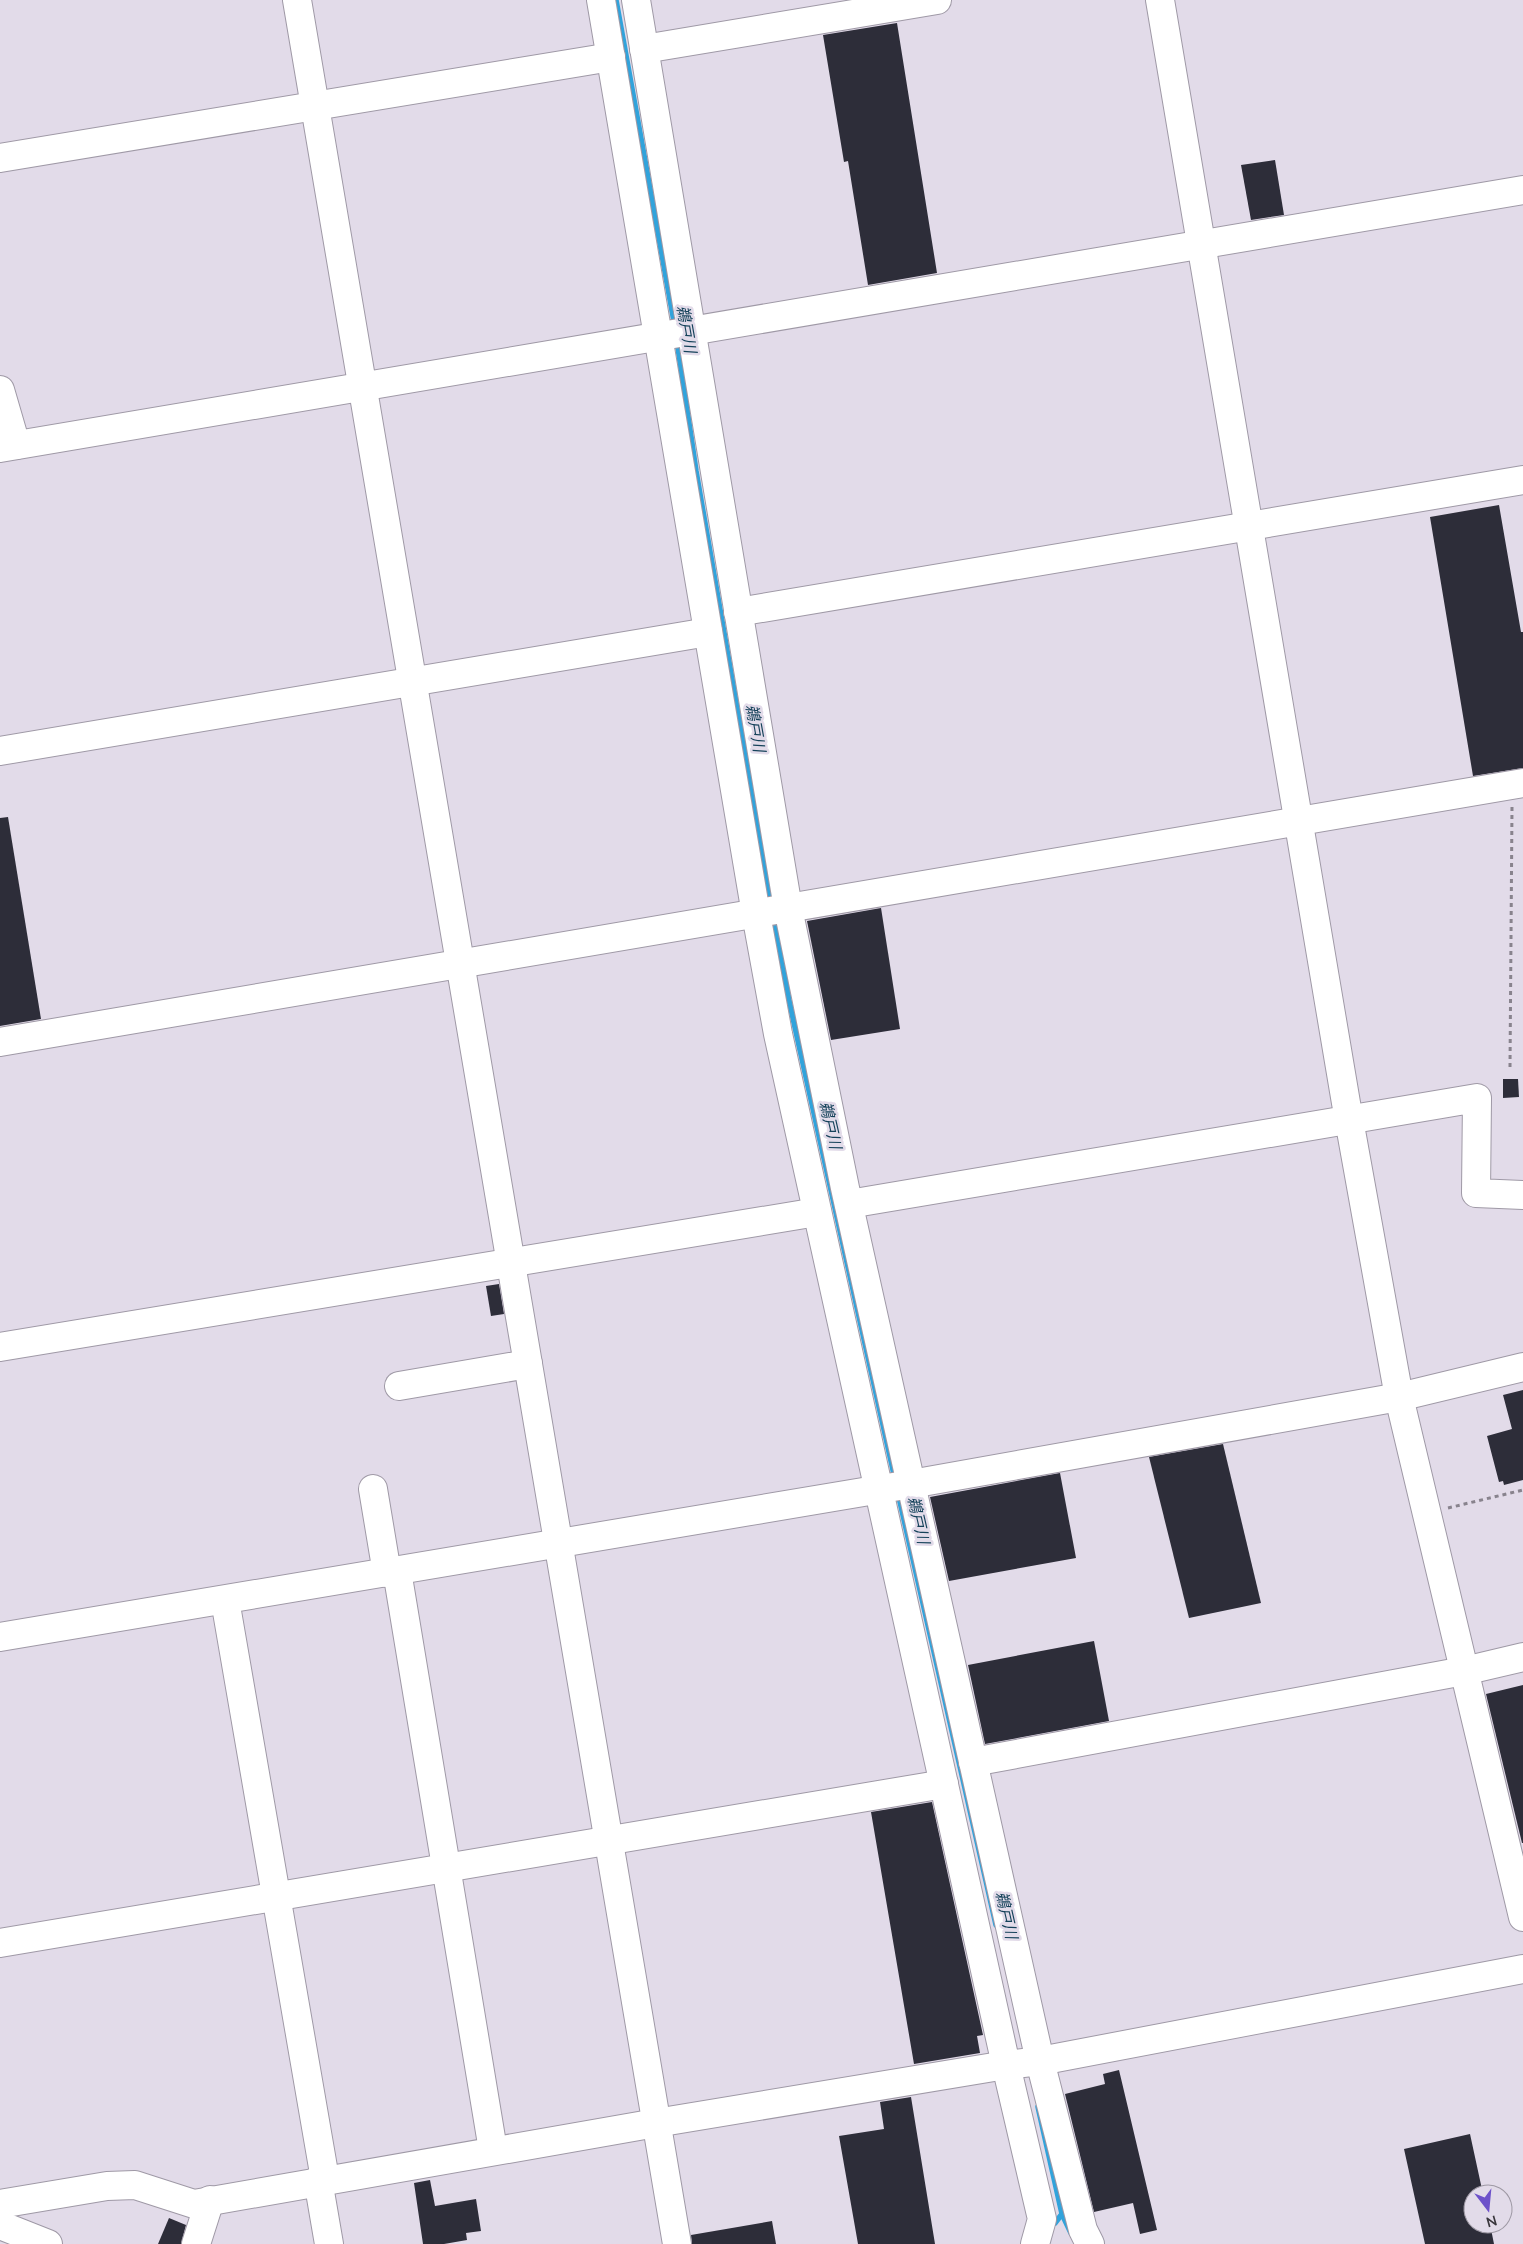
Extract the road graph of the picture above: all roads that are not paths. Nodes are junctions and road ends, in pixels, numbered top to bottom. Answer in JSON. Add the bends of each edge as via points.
{"nodes":[{"id":1,"x":297,"y":0,"type":"edge"},
{"id":2,"x":601,"y":0,"type":"edge"},
{"id":3,"x":636,"y":0,"type":"edge"},
{"id":4,"x":844,"y":0,"type":"edge"},
{"id":5,"x":937,"y":0,"type":"edge"},
{"id":6,"x":1160,"y":0,"type":"edge"},
{"id":7,"x":643,"y":41,"type":"junction"},
{"id":8,"x":609,"y":48,"type":"junction"},
{"id":9,"x":314,"y":98,"type":"junction"},
{"id":10,"x":0,"y":143,"type":"edge"},
{"id":11,"x":0,"y":158,"type":"edge"},
{"id":12,"x":1523,"y":190,"type":"edge"},
{"id":13,"x":1201,"y":245,"type":"junction"},
{"id":14,"x":675,"y":334,"type":"junction"},
{"id":15,"x":364,"y":388,"type":"junction"},
{"id":16,"x":0,"y":390,"type":"edge"},
{"id":17,"x":8,"y":447,"type":"edge"},
{"id":18,"x":1523,"y":480,"type":"edge"},
{"id":19,"x":1523,"y":494,"type":"edge"},
{"id":20,"x":1250,"y":533,"type":"junction"},
{"id":21,"x":739,"y":620,"type":"junction"},
{"id":22,"x":707,"y":625,"type":"junction"},
{"id":23,"x":412,"y":675,"type":"junction"},
{"id":24,"x":0,"y":736,"type":"edge"},
{"id":25,"x":0,"y":751,"type":"edge"},
{"id":26,"x":1518,"y":784,"type":"edge"},
{"id":27,"x":1299,"y":820,"type":"junction"},
{"id":28,"x":772,"y":911,"type":"junction"},
{"id":29,"x":461,"y":964,"type":"junction"},
{"id":30,"x":0,"y":1042,"type":"edge"},
{"id":31,"x":1474,"y":1082,"type":"dead end"},
{"id":32,"x":1348,"y":1111,"type":"junction"},
{"id":33,"x":1523,"y":1195,"type":"edge"},
{"id":34,"x":847,"y":1196,"type":"junction"},
{"id":35,"x":816,"y":1205,"type":"junction"},
{"id":36,"x":510,"y":1256,"type":"junction"},
{"id":37,"x":0,"y":1335,"type":"edge"},
{"id":38,"x":0,"y":1347,"type":"edge"},
{"id":39,"x":528,"y":1364,"type":"junction"},
{"id":40,"x":1523,"y":1367,"type":"edge"},
{"id":41,"x":399,"y":1386,"type":"dead end"},
{"id":42,"x":1399,"y":1397,"type":"junction"},
{"id":43,"x":895,"y":1486,"type":"junction"},
{"id":44,"x":373,"y":1490,"type":"dead end"},
{"id":45,"x":559,"y":1544,"type":"junction"},
{"id":46,"x":392,"y":1572,"type":"junction"},
{"id":47,"x":225,"y":1600,"type":"junction"},
{"id":48,"x":0,"y":1637,"type":"edge"},
{"id":49,"x":1523,"y":1657,"type":"edge"},
{"id":50,"x":1523,"y":1671,"type":"edge"},
{"id":51,"x":1466,"y":1677,"type":"junction"},
{"id":52,"x":975,"y":1769,"type":"junction"},
{"id":53,"x":943,"y":1778,"type":"junction"},
{"id":54,"x":608,"y":1834,"type":"junction"},
{"id":55,"x":446,"y":1862,"type":"junction"},
{"id":56,"x":276,"y":1890,"type":"junction"},
{"id":57,"x":1523,"y":1916,"type":"edge"},
{"id":58,"x":0,"y":1930,"type":"edge"},
{"id":59,"x":0,"y":1943,"type":"edge"},
{"id":60,"x":1523,"y":1970,"type":"edge"},
{"id":61,"x":1024,"y":2063,"type":"junction"},
{"id":62,"x":656,"y":2123,"type":"junction"},
{"id":63,"x":493,"y":2150,"type":"junction"},
{"id":64,"x":322,"y":2180,"type":"junction"},
{"id":65,"x":210,"y":2200,"type":"junction"},
{"id":66,"x":0,"y":2204,"type":"edge"},
{"id":67,"x":0,"y":2225,"type":"edge"},
{"id":68,"x":1038,"y":2231,"type":"edge"},
{"id":69,"x":48,"y":2244,"type":"edge"},
{"id":70,"x":196,"y":2244,"type":"edge"},
{"id":71,"x":329,"y":2244,"type":"edge"},
{"id":72,"x":677,"y":2244,"type":"edge"},
{"id":73,"x":1056,"y":2244,"type":"edge"},
{"id":74,"x":1090,"y":2244,"type":"edge"}],
"edges":[{"from":1,"to":9,"type":"street"},
{"from":2,"to":8,"type":"street"},
{"from":3,"to":7,"type":"street"},
{"from":4,"to":7,"type":"street"},
{"from":5,"to":7,"type":"street"},
{"from":6,"to":13,"type":"street"},
{"from":7,"to":14,"type":"street"},
{"from":8,"to":9,"type":"street"},
{"from":8,"to":14,"type":"street"},
{"from":9,"to":10,"type":"street"},
{"from":9,"to":11,"type":"street"},
{"from":9,"to":15,"type":"street"},
{"from":12,"to":13,"type":"street"},
{"from":13,"to":14,"type":"street"},
{"from":13,"to":20,"type":"street"},
{"from":14,"to":15,"type":"street"},
{"from":14,"to":21,"type":"street"},
{"from":14,"to":22,"type":"street"},
{"from":15,"to":17,"type":"street"},
{"from":15,"to":23,"type":"street"},
{"from":16,"to":17,"type":"street"},
{"from":18,"to":20,"type":"street"},
{"from":19,"to":20,"type":"street"},
{"from":20,"to":21,"type":"street"},
{"from":20,"to":27,"type":"street"},
{"from":21,"to":28,"type":"street"},
{"from":22,"to":23,"type":"street"},
{"from":22,"to":28,"type":"street"},
{"from":23,"to":24,"type":"street"},
{"from":23,"to":25,"type":"street"},
{"from":23,"to":29,"type":"street"},
{"from":26,"to":27,"type":"street"},
{"from":27,"to":28,"type":"street"},
{"from":27,"to":32,"type":"street"},
{"from":28,"to":29,"type":"street"},
{"from":28,"to":34,"type":"street"},
{"from":28,"to":35,"type":"street","via":[[778,1034]]},
{"from":29,"to":30,"type":"street"},
{"from":29,"to":36,"type":"street"},
{"from":31,"to":32,"type":"street"},
{"from":32,"to":33,"type":"street","via":[[1477,1098],[1476,1194]]},
{"from":32,"to":34,"type":"street"},
{"from":32,"to":42,"type":"street"},
{"from":34,"to":43,"type":"street"},
{"from":35,"to":36,"type":"street"},
{"from":35,"to":43,"type":"street"},
{"from":36,"to":37,"type":"street"},
{"from":36,"to":38,"type":"street"},
{"from":36,"to":39,"type":"street"},
{"from":39,"to":41,"type":"street"},
{"from":39,"to":45,"type":"street"},
{"from":40,"to":42,"type":"street"},
{"from":42,"to":43,"type":"street"},
{"from":42,"to":51,"type":"street"},
{"from":43,"to":45,"type":"street"},
{"from":43,"to":52,"type":"street"},
{"from":43,"to":53,"type":"street"},
{"from":44,"to":46,"type":"street"},
{"from":45,"to":46,"type":"street"},
{"from":45,"to":54,"type":"street"},
{"from":46,"to":47,"type":"street"},
{"from":46,"to":55,"type":"street"},
{"from":47,"to":48,"type":"street"},
{"from":47,"to":56,"type":"street"},
{"from":49,"to":51,"type":"street"},
{"from":50,"to":51,"type":"street"},
{"from":51,"to":52,"type":"street"},
{"from":51,"to":57,"type":"street"},
{"from":52,"to":61,"type":"street"},
{"from":53,"to":54,"type":"street"},
{"from":53,"to":61,"type":"street"},
{"from":54,"to":55,"type":"street"},
{"from":54,"to":62,"type":"street"},
{"from":55,"to":56,"type":"street"},
{"from":55,"to":63,"type":"street"},
{"from":56,"to":58,"type":"street"},
{"from":56,"to":59,"type":"street"},
{"from":56,"to":64,"type":"street"},
{"from":60,"to":61,"type":"street"},
{"from":61,"to":62,"type":"street"},
{"from":61,"to":68,"type":"street"},
{"from":61,"to":74,"type":"street"},
{"from":62,"to":63,"type":"street"},
{"from":62,"to":72,"type":"street"},
{"from":63,"to":64,"type":"street"},
{"from":64,"to":65,"type":"street"},
{"from":64,"to":71,"type":"street"},
{"from":65,"to":66,"type":"street","via":[[194,2204],[135,2185],[106,2186]]},
{"from":65,"to":70,"type":"street"},
{"from":67,"to":69,"type":"street"},
{"from":68,"to":73,"type":"street"}]}
